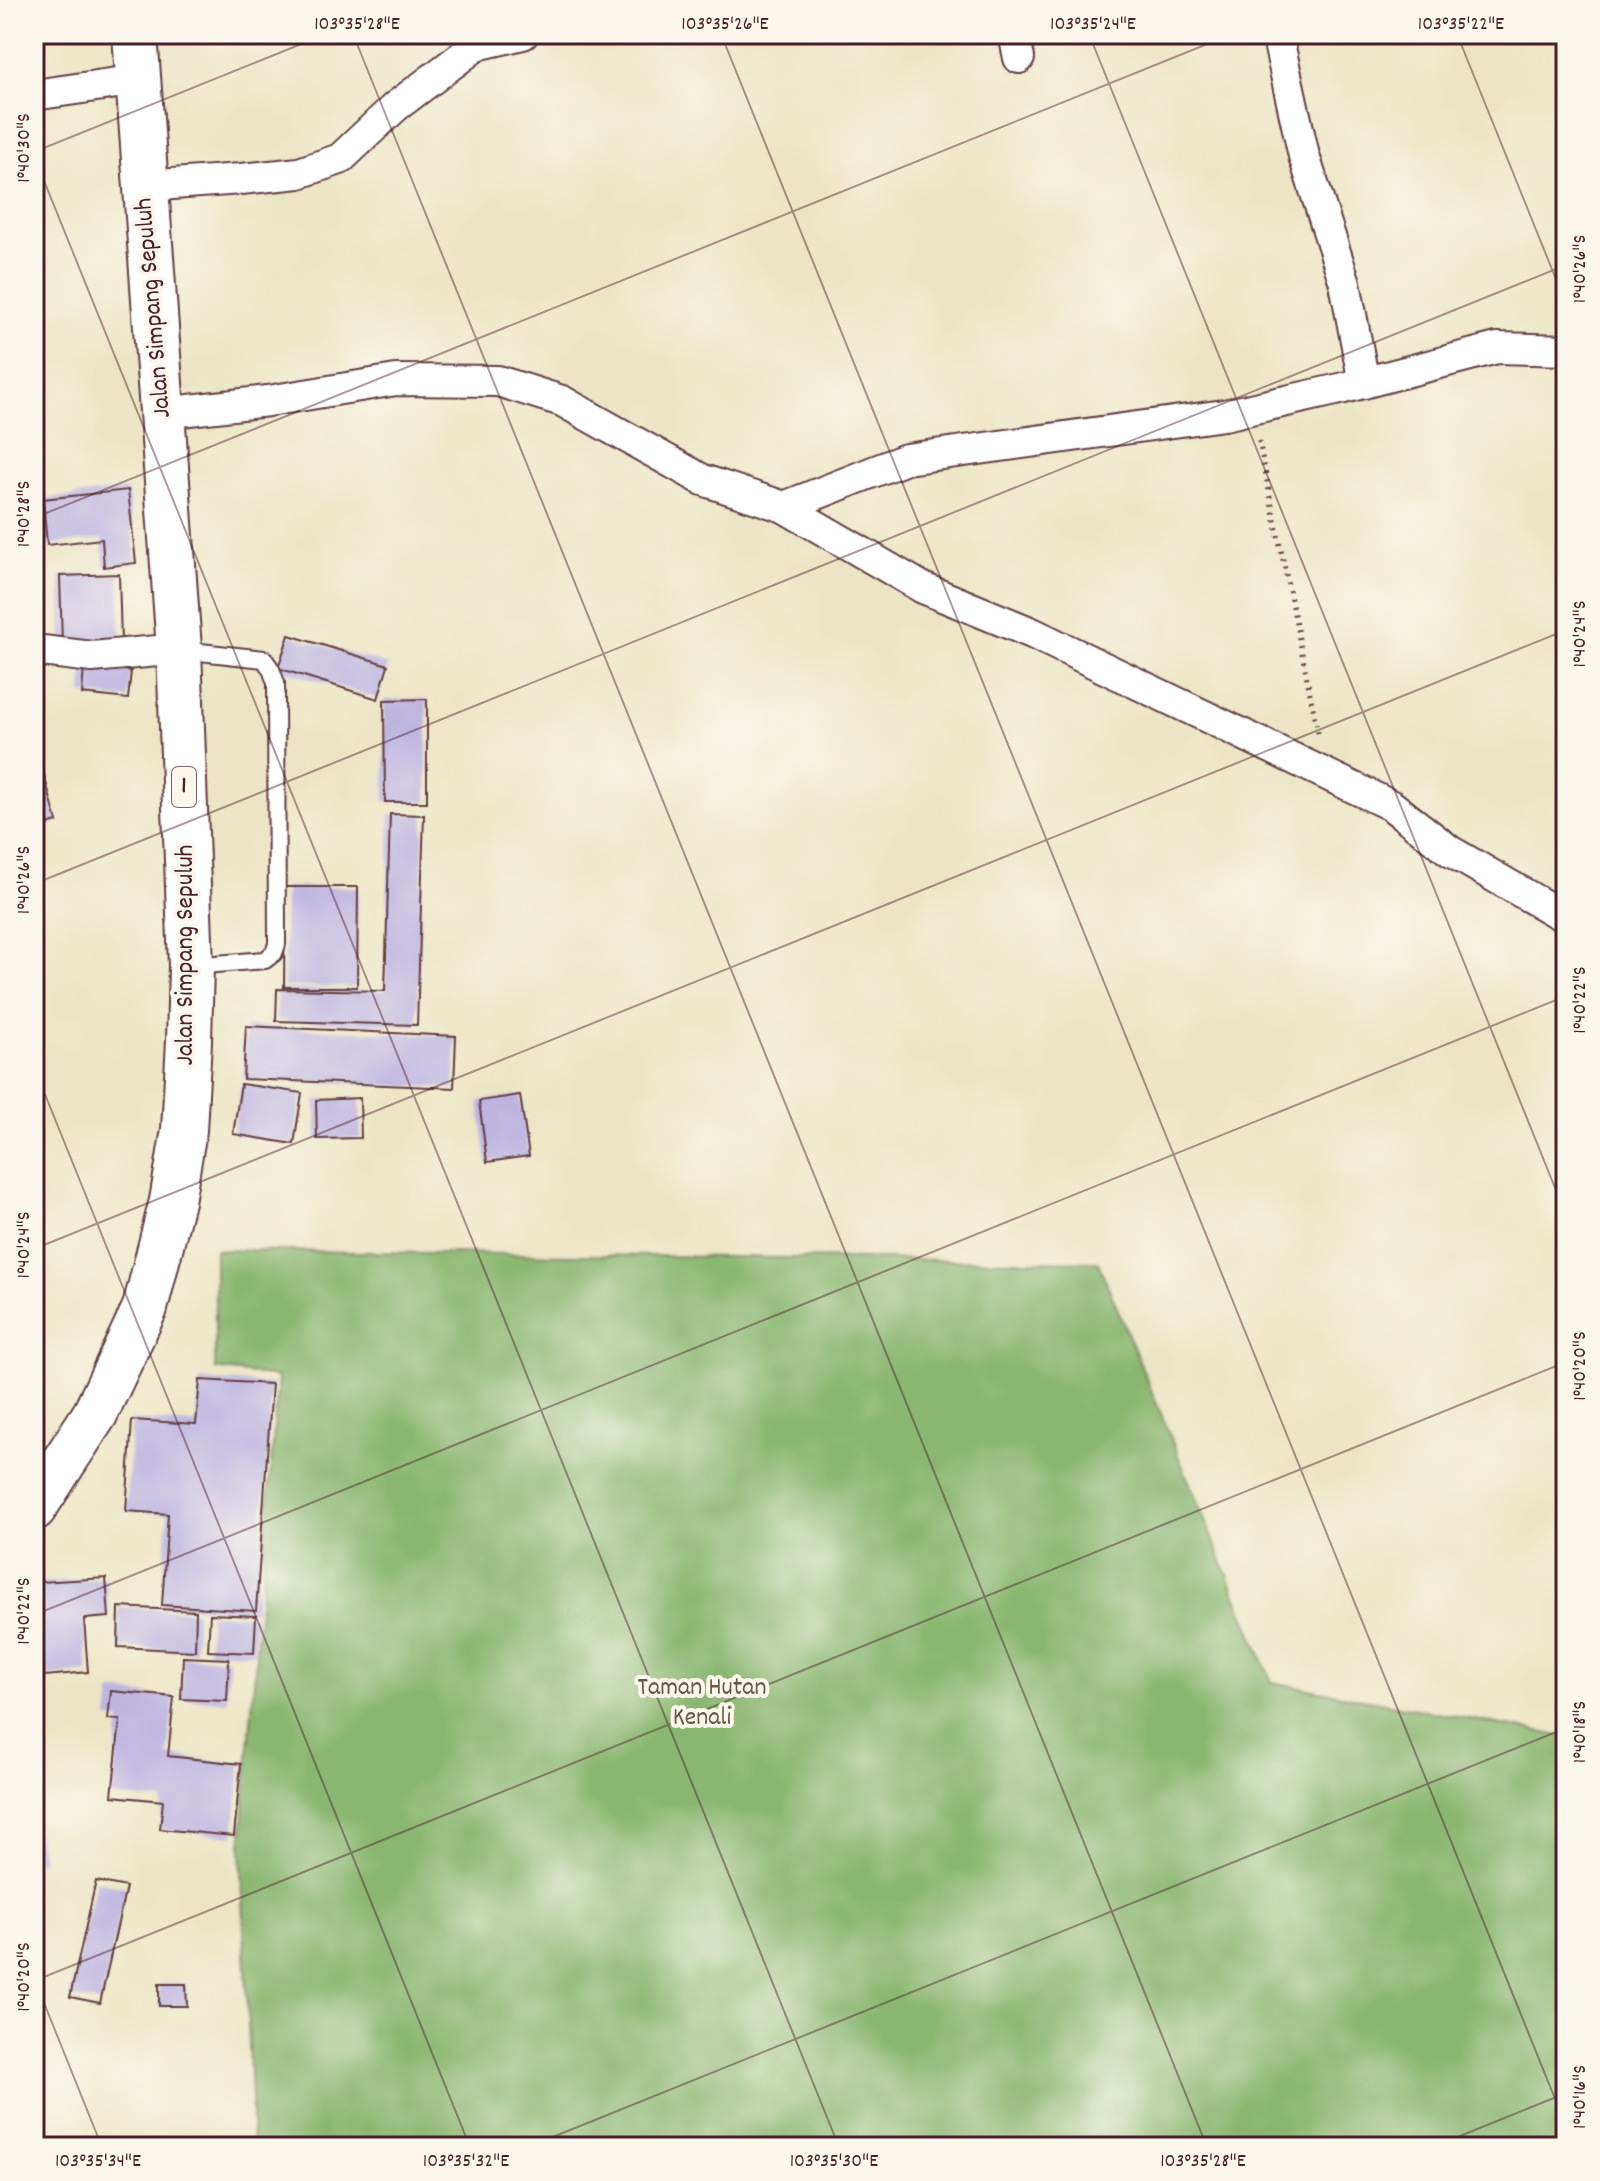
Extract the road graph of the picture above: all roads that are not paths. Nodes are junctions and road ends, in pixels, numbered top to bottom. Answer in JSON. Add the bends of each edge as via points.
{"nodes":[{"id":1,"x":135,"y":34,"type":"edge"},
{"id":2,"x":523,"y":34,"type":"edge"},
{"id":3,"x":1277,"y":34,"type":"edge"},
{"id":4,"x":138,"y":80,"type":"junction"},
{"id":5,"x":34,"y":95,"type":"edge"},
{"id":6,"x":145,"y":186,"type":"junction"},
{"id":7,"x":1566,"y":350,"type":"edge"},
{"id":8,"x":1364,"y":383,"type":"junction"},
{"id":9,"x":163,"y":413,"type":"junction"},
{"id":10,"x":784,"y":507,"type":"junction"},
{"id":11,"x":179,"y":649,"type":"junction"},
{"id":12,"x":34,"y":650,"type":"edge"},
{"id":13,"x":1566,"y":918,"type":"edge"},
{"id":14,"x":191,"y":966,"type":"junction"},
{"id":15,"x":34,"y":1508,"type":"edge"}],
"edges":[{"from":1,"to":4,"type":"highway","name":"Jalan Simpang Sepuluh","number":"1"},
{"from":2,"to":6,"type":"street","via":[[477,45],[395,107],[340,159],[299,173]]},
{"from":3,"to":8,"type":"street","via":[[1304,156],[1345,283]]},
{"from":4,"to":5,"type":"street"},
{"from":4,"to":6,"type":"highway","name":"Jalan Simpang Sepuluh","number":"1"},
{"from":6,"to":9,"type":"highway","name":"Jalan Simpang Sepuluh","number":"1"},
{"from":7,"to":8,"type":"street","via":[[1497,348]]},
{"from":8,"to":10,"type":"street","via":[[1254,409],[906,459]]},
{"from":9,"to":10,"type":"street","via":[[396,380],[498,381],[562,401],[703,480]]},
{"from":9,"to":11,"type":"highway","name":"Jalan Simpang Sepuluh","number":"1"},
{"from":10,"to":13,"type":"street","via":[[923,588],[1032,633],[1392,806],[1450,851]]},
{"from":11,"to":12,"type":"street","via":[[92,657]]},
{"from":11,"to":14,"type":"highway","name":"Jalan Simpang Sepuluh","number":"1"},
{"from":11,"to":14,"type":"lane","via":[[264,659],[276,683],[277,944],[265,960]]},
{"from":14,"to":15,"type":"highway","name":"Jalan Simpang Sepuluh","number":"1","via":[[184,1130],[145,1308],[95,1414]]}]}
